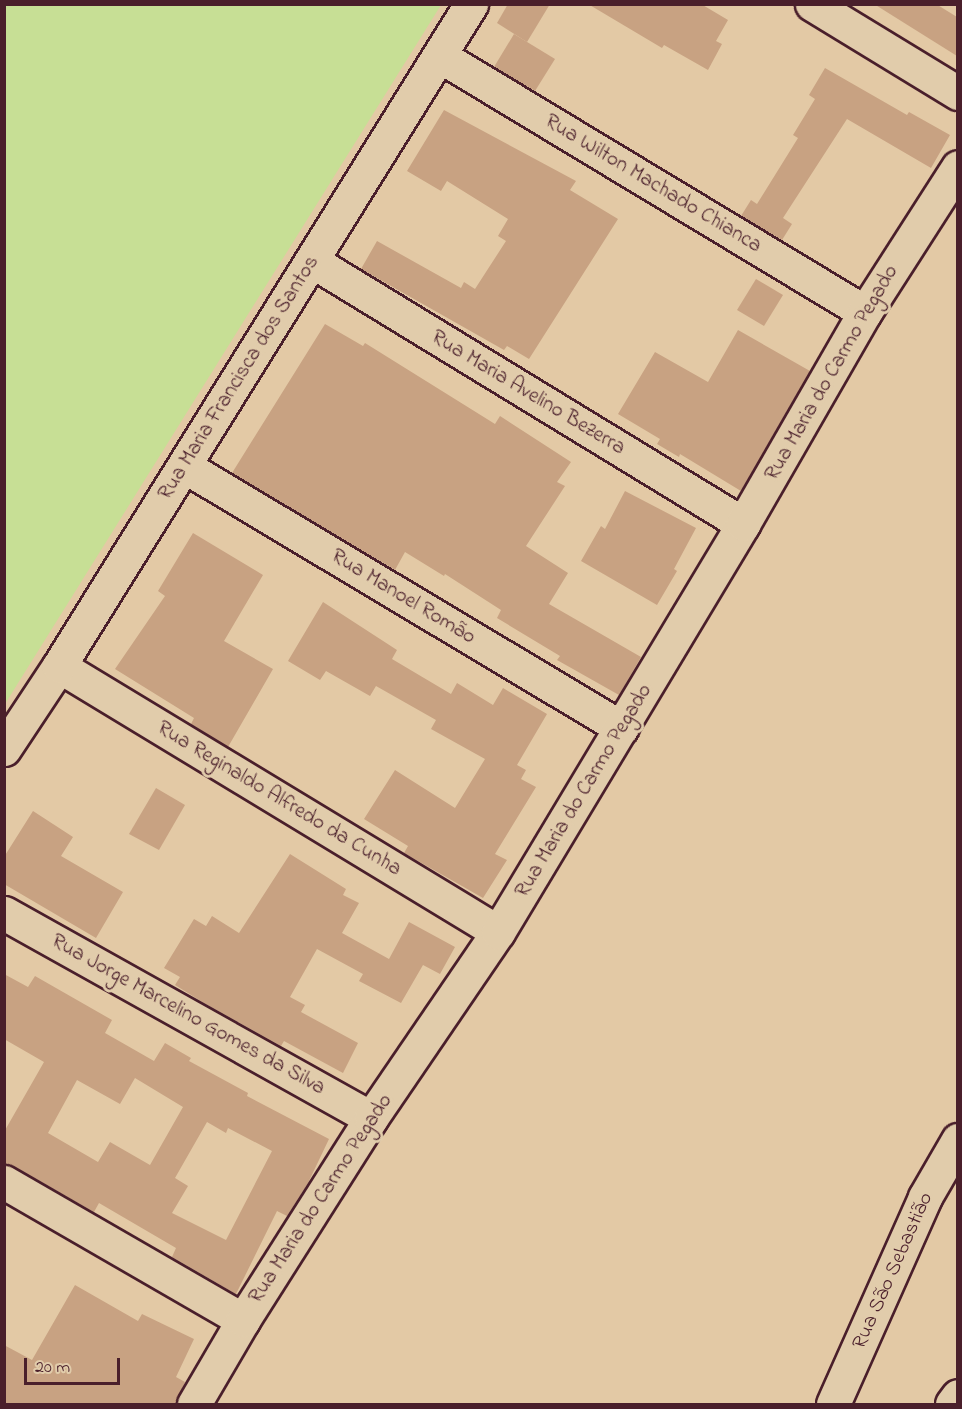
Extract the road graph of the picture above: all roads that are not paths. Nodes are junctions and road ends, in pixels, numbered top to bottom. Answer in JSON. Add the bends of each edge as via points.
{"nodes":[{"id":1,"x":471,"y":4,"type":"edge"},
{"id":2,"x":812,"y":4,"type":"edge"},
{"id":3,"x":440,"y":56,"type":"junction"},
{"id":4,"x":957,"y":93,"type":"edge"},
{"id":5,"x":957,"y":167,"type":"edge"},
{"id":6,"x":312,"y":261,"type":"junction"},
{"id":7,"x":865,"y":312,"type":"junction"},
{"id":8,"x":184,"y":466,"type":"junction"},
{"id":9,"x":743,"y":524,"type":"junction"},
{"id":10,"x":59,"y":666,"type":"junction"},
{"id":11,"x":622,"y":728,"type":"junction"},
{"id":12,"x":4,"y":749,"type":"edge"},
{"id":13,"x":4,"y":913,"type":"edge"},
{"id":14,"x":498,"y":932,"type":"junction"},
{"id":15,"x":371,"y":1118,"type":"junction"},
{"id":16,"x":957,"y":1140,"type":"edge"},
{"id":17,"x":4,"y":1182,"type":"edge"},
{"id":18,"x":243,"y":1320,"type":"junction"},
{"id":19,"x":957,"y":1396,"type":"edge"},
{"id":20,"x":194,"y":1404,"type":"edge"},
{"id":21,"x":833,"y":1404,"type":"edge"},
{"id":22,"x":952,"y":1404,"type":"edge"}],
"edges":[{"from":1,"to":3,"type":"street","name":"Rua Maria Francisca dos Santos"},
{"from":2,"to":4,"type":"street"},
{"from":3,"to":6,"type":"street","name":"Rua Maria Francisca dos Santos"},
{"from":3,"to":7,"type":"street","name":"Rua Wilton Machado Chianca"},
{"from":5,"to":7,"type":"street","name":"Rua Maria do Carmo Pegado"},
{"from":6,"to":8,"type":"street","name":"Rua Maria Francisca dos Santos"},
{"from":6,"to":9,"type":"street","name":"Rua Maria Avelino Bezerra"},
{"from":7,"to":9,"type":"street","name":"Rua Maria do Carmo Pegado"},
{"from":8,"to":10,"type":"street","name":"Rua Maria Francisca dos Santos"},
{"from":8,"to":11,"type":"street","name":"Rua Manoel Romão"},
{"from":9,"to":11,"type":"street","name":"Rua Maria do Carmo Pegado"},
{"from":10,"to":12,"type":"street","name":"Rua Maria Francisca dos Santos"},
{"from":10,"to":14,"type":"street","name":"Rua Reginaldo Alfredo da Cunha"},
{"from":11,"to":14,"type":"street","name":"Rua Maria do Carmo Pegado"},
{"from":13,"to":15,"type":"street","name":"Rua Jorge Marcelino Gomes da Silva"},
{"from":14,"to":15,"type":"street","name":"Rua Maria do Carmo Pegado"},
{"from":15,"to":18,"type":"street","name":"Rua Maria do Carmo Pegado"},
{"from":16,"to":21,"type":"street","name":"Rua São Sebastião","via":[[925,1197]]},
{"from":17,"to":18,"type":"street"},
{"from":18,"to":20,"type":"street","name":"Rua Maria do Carmo Pegado"},
{"from":19,"to":22,"type":"street"}]}
